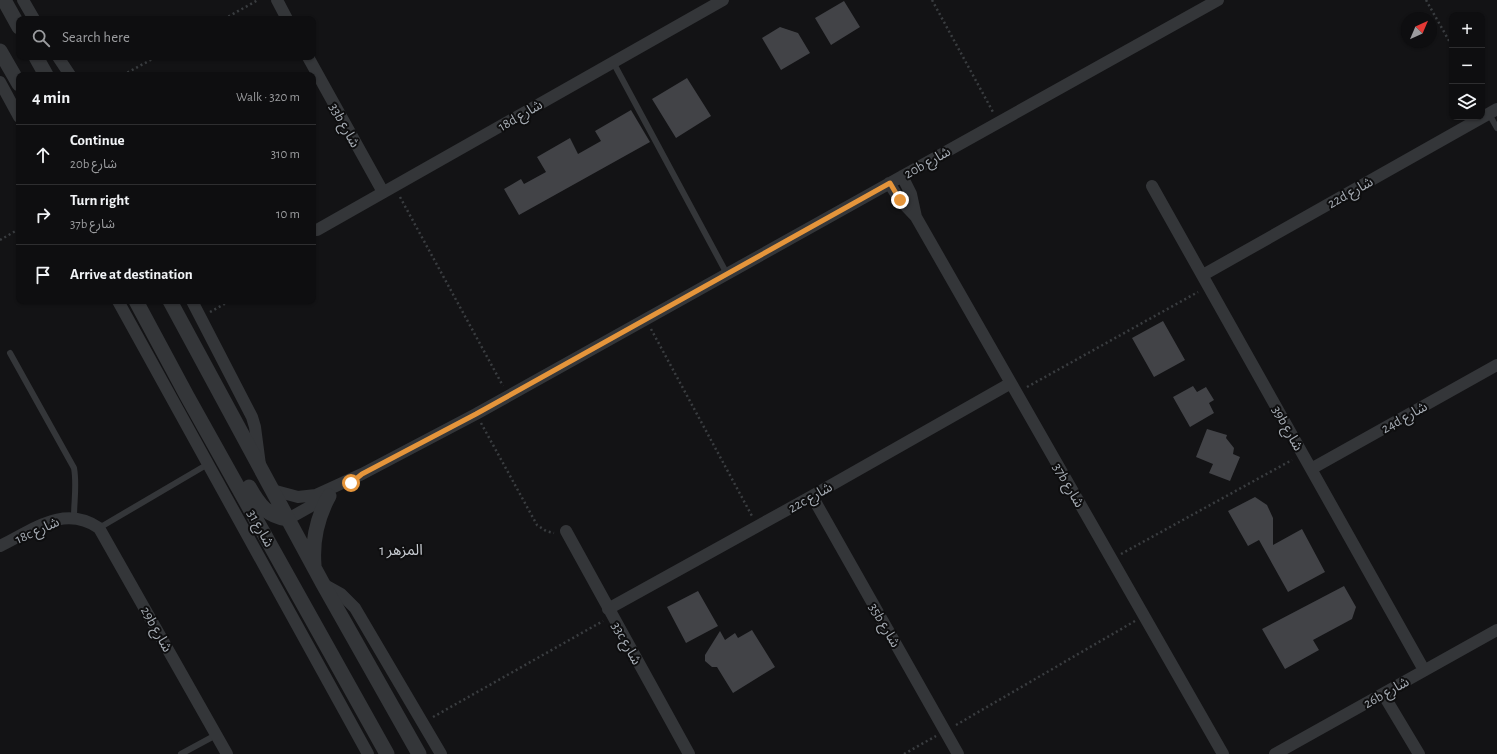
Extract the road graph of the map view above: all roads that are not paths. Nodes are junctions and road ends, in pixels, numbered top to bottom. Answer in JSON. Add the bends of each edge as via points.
{"nodes":[{"id":1,"x":4,"y":0,"type":"edge"},
{"id":2,"x":23,"y":0,"type":"edge"},
{"id":3,"x":277,"y":0,"type":"edge"},
{"id":4,"x":723,"y":0,"type":"edge"},
{"id":5,"x":1218,"y":0,"type":"edge"},
{"id":6,"x":32,"y":16,"type":"edge"},
{"id":7,"x":285,"y":16,"type":"edge"},
{"id":8,"x":16,"y":22,"type":"edge"},
{"id":9,"x":0,"y":51,"type":"edge"},
{"id":10,"x":38,"y":60,"type":"edge"},
{"id":11,"x":60,"y":60,"type":"edge"},
{"id":12,"x":310,"y":60,"type":"edge"},
{"id":13,"x":612,"y":62,"type":"junction"},
{"id":14,"x":44,"y":72,"type":"edge"},
{"id":15,"x":68,"y":72,"type":"edge"},
{"id":16,"x":16,"y":79,"type":"edge"},
{"id":17,"x":0,"y":82,"type":"edge"},
{"id":18,"x":16,"y":111,"type":"edge"},
{"id":19,"x":1493,"y":111,"type":"edge"},
{"id":20,"x":1497,"y":128,"type":"edge"},
{"id":21,"x":902,"y":176,"type":"junction"},
{"id":22,"x":890,"y":183,"type":"junction"},
{"id":23,"x":1152,"y":186,"type":"dead end"},
{"id":24,"x":383,"y":192,"type":"junction"},
{"id":25,"x":916,"y":217,"type":"junction"},
{"id":26,"x":317,"y":230,"type":"dead end"},
{"id":27,"x":728,"y":274,"type":"junction"},
{"id":28,"x":1203,"y":275,"type":"junction"},
{"id":29,"x":120,"y":304,"type":"edge"},
{"id":30,"x":138,"y":304,"type":"edge"},
{"id":31,"x":172,"y":304,"type":"edge"},
{"id":32,"x":194,"y":304,"type":"edge"},
{"id":33,"x":10,"y":353,"type":"dead end"},
{"id":34,"x":1497,"y":365,"type":"edge"},
{"id":35,"x":1014,"y":388,"type":"junction"},
{"id":36,"x":187,"y":396,"type":"junction"},
{"id":37,"x":208,"y":464,"type":"junction"},
{"id":38,"x":1311,"y":469,"type":"junction"},
{"id":39,"x":261,"y":470,"type":"junction"},
{"id":40,"x":362,"y":474,"type":"junction"},
{"id":41,"x":272,"y":490,"type":"junction"},
{"id":42,"x":329,"y":496,"type":"junction"},
{"id":43,"x":812,"y":496,"type":"junction"},
{"id":44,"x":74,"y":517,"type":"junction"},
{"id":45,"x":288,"y":519,"type":"junction"},
{"id":46,"x":99,"y":528,"type":"junction"},
{"id":47,"x":566,"y":531,"type":"road end"},
{"id":48,"x":0,"y":546,"type":"edge"},
{"id":49,"x":314,"y":568,"type":"junction"},
{"id":50,"x":323,"y":584,"type":"junction"},
{"id":51,"x":610,"y":612,"type":"junction"},
{"id":52,"x":1497,"y":630,"type":"edge"},
{"id":53,"x":1424,"y":670,"type":"junction"},
{"id":54,"x":1383,"y":694,"type":"junction"},
{"id":55,"x":216,"y":735,"type":"junction"},
{"id":56,"x":181,"y":754,"type":"edge"},
{"id":57,"x":227,"y":754,"type":"edge"},
{"id":58,"x":368,"y":754,"type":"edge"},
{"id":59,"x":387,"y":754,"type":"edge"},
{"id":60,"x":419,"y":754,"type":"edge"},
{"id":61,"x":441,"y":754,"type":"edge"},
{"id":62,"x":689,"y":754,"type":"edge"},
{"id":63,"x":958,"y":754,"type":"edge"},
{"id":64,"x":1223,"y":754,"type":"edge"},
{"id":65,"x":1275,"y":754,"type":"edge"},
{"id":66,"x":1419,"y":754,"type":"edge"}],
"edges":[{"from":1,"to":8,"type":"street"},
{"from":2,"to":6,"type":"street"},
{"from":3,"to":7,"type":"street"},
{"from":4,"to":13,"type":"street","name":"18d شارع"},
{"from":5,"to":21,"type":"street","name":"20b شارع"},
{"from":9,"to":16,"type":"street"},
{"from":10,"to":14,"type":"street"},
{"from":11,"to":15,"type":"street"},
{"from":12,"to":24,"type":"street","name":"33b شارع"},
{"from":13,"to":24,"type":"street","name":"18d شارع"},
{"from":13,"to":27,"type":"lane"},
{"from":17,"to":18,"type":"street"},
{"from":19,"to":20,"type":"lane"},
{"from":19,"to":28,"type":"street","name":"22d شارع"},
{"from":21,"to":22,"type":"street","name":"20b شارع"},
{"from":21,"to":25,"type":"street","name":"37b شارع","via":[[911,194]]},
{"from":22,"to":25,"type":"street","name":"37b شارع","via":[[900,200]]},
{"from":22,"to":27,"type":"street","name":"20b شارع"},
{"from":23,"to":28,"type":"street","name":"39b شارع"},
{"from":24,"to":26,"type":"street","name":"18d شارع"},
{"from":25,"to":35,"type":"street","name":"37b شارع"},
{"from":27,"to":40,"type":"street","name":"20b شارع","via":[[476,414]]},
{"from":28,"to":38,"type":"street","name":"39b شارع"},
{"from":29,"to":37,"type":"street"},
{"from":30,"to":36,"type":"street","name":"شارع 31"},
{"from":31,"to":39,"type":"street","name":"شارع 31"},
{"from":32,"to":39,"type":"street","via":[[252,418]]},
{"from":33,"to":44,"type":"lane","via":[[74,468]]},
{"from":34,"to":38,"type":"street","name":"24d شارع"},
{"from":35,"to":43,"type":"street","name":"22c شارع"},
{"from":35,"to":64,"type":"street","name":"37b شارع"},
{"from":36,"to":45,"type":"street","via":[[209,416],[262,507],[275,516]]},
{"from":36,"to":59,"type":"street","name":"شارع 31"},
{"from":37,"to":46,"type":"lane"},
{"from":37,"to":58,"type":"street"},
{"from":38,"to":53,"type":"street","name":"39b شارع"},
{"from":39,"to":41,"type":"street","name":"شارع 31"},
{"from":40,"to":41,"type":"street","name":"20b شارع","via":[[308,496],[298,497]]},
{"from":40,"to":42,"type":"street","name":"20b شارع"},
{"from":41,"to":45,"type":"street","name":"شارع 31"},
{"from":42,"to":45,"type":"street","name":"20b شارع"},
{"from":42,"to":49,"type":"street","via":[[318,518],[315,531]]},
{"from":43,"to":51,"type":"street","name":"22c شارع","via":[[757,525]]},
{"from":43,"to":63,"type":"street","name":"35b شارع"},
{"from":44,"to":46,"type":"street","via":[[88,520]]},
{"from":44,"to":48,"type":"street","name":"18c شارع","via":[[48,522]]},
{"from":45,"to":49,"type":"street","name":"شارع 31"},
{"from":46,"to":55,"type":"street","name":"29b شارع"},
{"from":47,"to":51,"type":"street","name":"33c شارع"},
{"from":49,"to":50,"type":"street","name":"شارع 31"},
{"from":50,"to":60,"type":"street","name":"شارع 31"},
{"from":50,"to":61,"type":"street","via":[[341,594],[355,608]]},
{"from":51,"to":62,"type":"street","name":"33c شارع"},
{"from":52,"to":53,"type":"street","name":"26b شارع"},
{"from":53,"to":54,"type":"street","name":"26b شارع"},
{"from":54,"to":65,"type":"street","name":"26b شارع"},
{"from":54,"to":66,"type":"street"},
{"from":55,"to":56,"type":"lane"},
{"from":55,"to":57,"type":"street","name":"29b شارع"}]}
